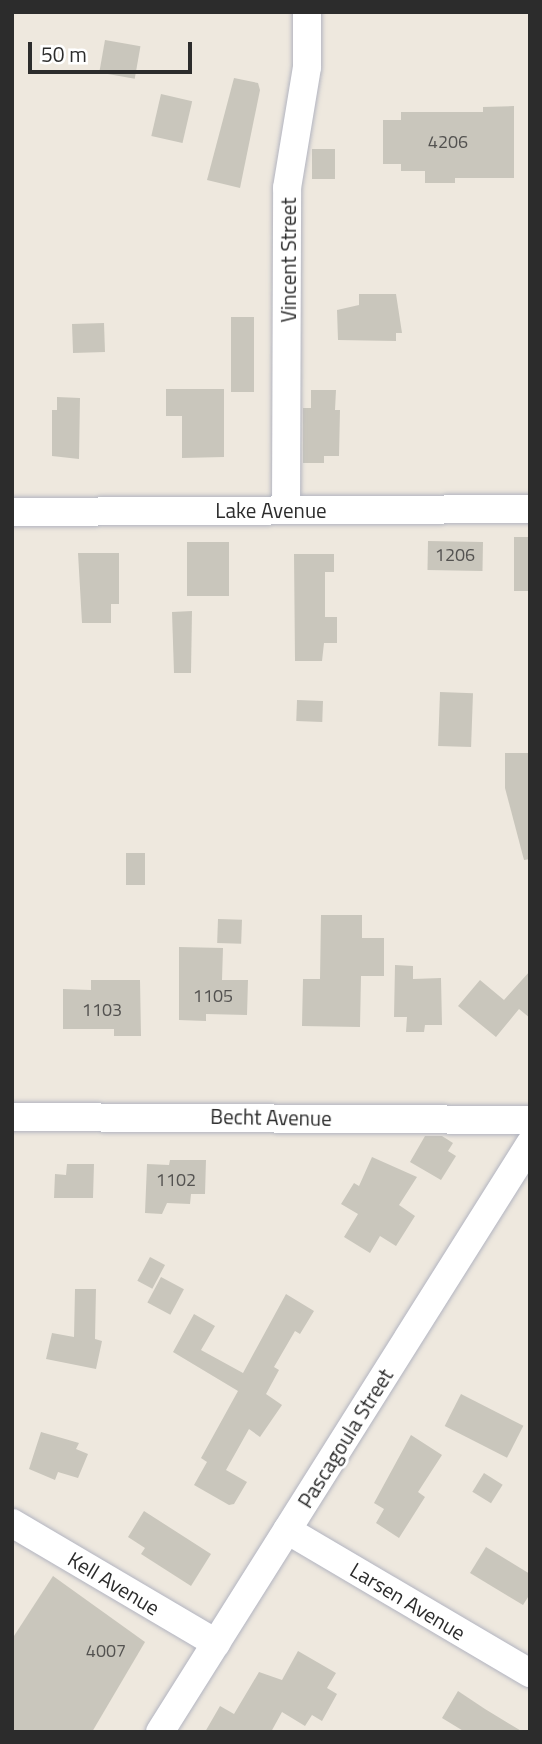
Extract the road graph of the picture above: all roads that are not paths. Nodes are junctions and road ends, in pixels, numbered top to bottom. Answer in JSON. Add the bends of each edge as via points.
{"nodes":[{"id":1,"x":307,"y":12,"type":"edge"},
{"id":2,"x":530,"y":509,"type":"edge"},
{"id":3,"x":286,"y":510,"type":"junction"},
{"id":4,"x":12,"y":512,"type":"edge"},
{"id":5,"x":12,"y":1117,"type":"edge"},
{"id":6,"x":530,"y":1120,"type":"edge"},
{"id":7,"x":530,"y":1144,"type":"edge"},
{"id":8,"x":12,"y":1523,"type":"edge"},
{"id":9,"x":287,"y":1530,"type":"junction"},
{"id":10,"x":216,"y":1643,"type":"junction"},
{"id":11,"x":530,"y":1673,"type":"edge"},
{"id":12,"x":160,"y":1732,"type":"edge"}],
"edges":[{"from":1,"to":3,"type":"street","name":"Vincent Street","via":[[307,67],[287,188]]},
{"from":2,"to":3,"type":"street","name":"Lake Avenue"},
{"from":3,"to":4,"type":"street","name":"Lake Avenue"},
{"from":5,"to":6,"type":"street","name":"Becht Avenue"},
{"from":7,"to":9,"type":"street","name":"Pascagoula Street"},
{"from":8,"to":10,"type":"street","name":"Kell Avenue"},
{"from":9,"to":10,"type":"street","name":"Pascagoula Street"},
{"from":9,"to":11,"type":"street","name":"Larsen Avenue"},
{"from":10,"to":12,"type":"street","name":"Pascagoula Street"}]}
